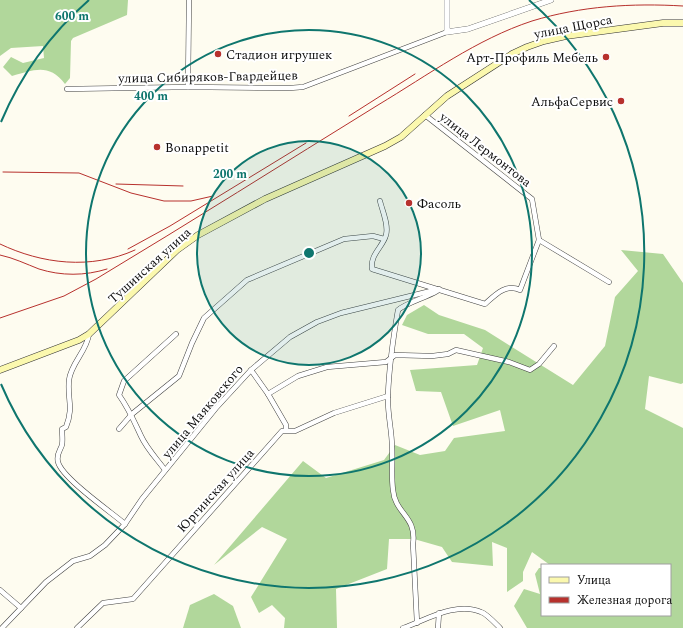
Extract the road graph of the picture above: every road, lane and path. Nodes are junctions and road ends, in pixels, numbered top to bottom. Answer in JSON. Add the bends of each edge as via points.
{"nodes":[{"id":1,"x":189,"y":0,"type":"edge"},
{"id":2,"x":447,"y":0,"type":"edge"},
{"id":3,"x":551,"y":0,"type":"edge"},
{"id":4,"x":683,"y":23,"type":"edge"},
{"id":5,"x":447,"y":32,"type":"junction"},
{"id":6,"x":188,"y":87,"type":"junction"},
{"id":7,"x":67,"y":89,"type":"dead end"},
{"id":8,"x":425,"y":115,"type":"junction"},
{"id":9,"x":401,"y":137,"type":"joint"},
{"id":10,"x":380,"y":201,"type":"dead end"},
{"id":11,"x":384,"y":239,"type":"junction"},
{"id":12,"x":539,"y":240,"type":"junction"},
{"id":13,"x":608,"y":282,"type":"dead end"},
{"id":14,"x":439,"y":289,"type":"junction"},
{"id":15,"x":89,"y":334,"type":"junction"},
{"id":16,"x":176,"y":334,"type":"dead end"},
{"id":17,"x":554,"y":346,"type":"dead end"},
{"id":18,"x":390,"y":359,"type":"junction"},
{"id":19,"x":0,"y":370,"type":"edge"},
{"id":20,"x":251,"y":370,"type":"junction"},
{"id":21,"x":268,"y":394,"type":"junction"},
{"id":22,"x":388,"y":396,"type":"junction"},
{"id":23,"x":132,"y":414,"type":"junction"},
{"id":24,"x":119,"y":429,"type":"dead end"},
{"id":25,"x":286,"y":430,"type":"junction"},
{"id":26,"x":165,"y":470,"type":"junction"},
{"id":27,"x":125,"y":524,"type":"junction"},
{"id":28,"x":0,"y":590,"type":"edge"},
{"id":29,"x":21,"y":608,"type":"junction"},
{"id":30,"x":439,"y":613,"type":"junction"},
{"id":31,"x":417,"y":623,"type":"junction"},
{"id":32,"x":2,"y":628,"type":"edge"},
{"id":33,"x":77,"y":628,"type":"edge"},
{"id":34,"x":403,"y":628,"type":"edge"},
{"id":35,"x":438,"y":628,"type":"edge"},
{"id":36,"x":500,"y":628,"type":"edge"}],
"edges":[{"from":1,"to":6,"type":"street"},
{"from":2,"to":5,"type":"street"},
{"from":3,"to":5,"type":"street","name":"улица Сибиряков-Гвардейцев","via":[[468,29]]},
{"from":4,"to":8,"type":"main road","name":"улица Щорса","via":[[663,23],[573,35],[527,47],[447,96]]},
{"from":5,"to":6,"type":"street","name":"улица Сибиряков-Гвардейцев","via":[[303,87]]},
{"from":6,"to":7,"type":"street","name":"улица Сибиряков-Гвардейцев"},
{"from":8,"to":9,"type":"main road","name":"улица Щорса"},
{"from":8,"to":12,"type":"street","name":"улица Лермонтова","via":[[532,199]]},
{"from":9,"to":15,"type":"main road","name":"Тушинская улица","via":[[265,199],[198,235],[177,250]]},
{"from":10,"to":11,"type":"street","via":[[387,229]]},
{"from":11,"to":14,"type":"street","via":[[373,260],[372,269]]},
{"from":11,"to":23,"type":"street","via":[[373,236],[344,239],[246,280],[204,318],[179,376]]},
{"from":12,"to":13,"type":"street"},
{"from":12,"to":14,"type":"street","via":[[520,290],[504,289],[485,304]]},
{"from":14,"to":18,"type":"street","via":[[426,298],[398,310]]},
{"from":14,"to":20,"type":"street","name":"улица Маяковского","via":[[370,305],[317,322],[290,337]]},
{"from":15,"to":19,"type":"main road","name":"Тушинская улица"},
{"from":15,"to":27,"type":"street","via":[[69,380],[71,414],[66,427],[62,429],[62,445],[57,452],[58,462],[63,472]]},
{"from":16,"to":23,"type":"street","via":[[124,381],[119,395]]},
{"from":17,"to":18,"type":"street","via":[[539,364],[530,370],[509,362],[456,350],[432,356],[395,355]]},
{"from":18,"to":21,"type":"street","via":[[386,362],[327,367],[298,376]]},
{"from":18,"to":22,"type":"street"},
{"from":20,"to":21,"type":"street"},
{"from":20,"to":26,"type":"street","name":"улица Маяковского"},
{"from":21,"to":25,"type":"street","via":[[286,425]]},
{"from":22,"to":25,"type":"street","via":[[334,413],[295,431]]},
{"from":22,"to":31,"type":"street","via":[[393,492],[396,503],[411,522],[414,533]]},
{"from":23,"to":24,"type":"street"},
{"from":23,"to":26,"type":"street","via":[[142,437]]},
{"from":25,"to":33,"type":"street","name":"Юргинская улица","via":[[282,431],[133,599],[103,603]]},
{"from":26,"to":27,"type":"street","name":"улица Маяковского"},
{"from":27,"to":29,"type":"street","name":"улица Маяковского","via":[[105,545],[90,556],[73,561],[46,582]]},
{"from":28,"to":29,"type":"street"},
{"from":29,"to":32,"type":"street","name":"улица Маяковского"},
{"from":30,"to":31,"type":"street"},
{"from":30,"to":35,"type":"street"},
{"from":30,"to":36,"type":"street","via":[[464,609],[482,612]]},
{"from":31,"to":34,"type":"street"}]}
